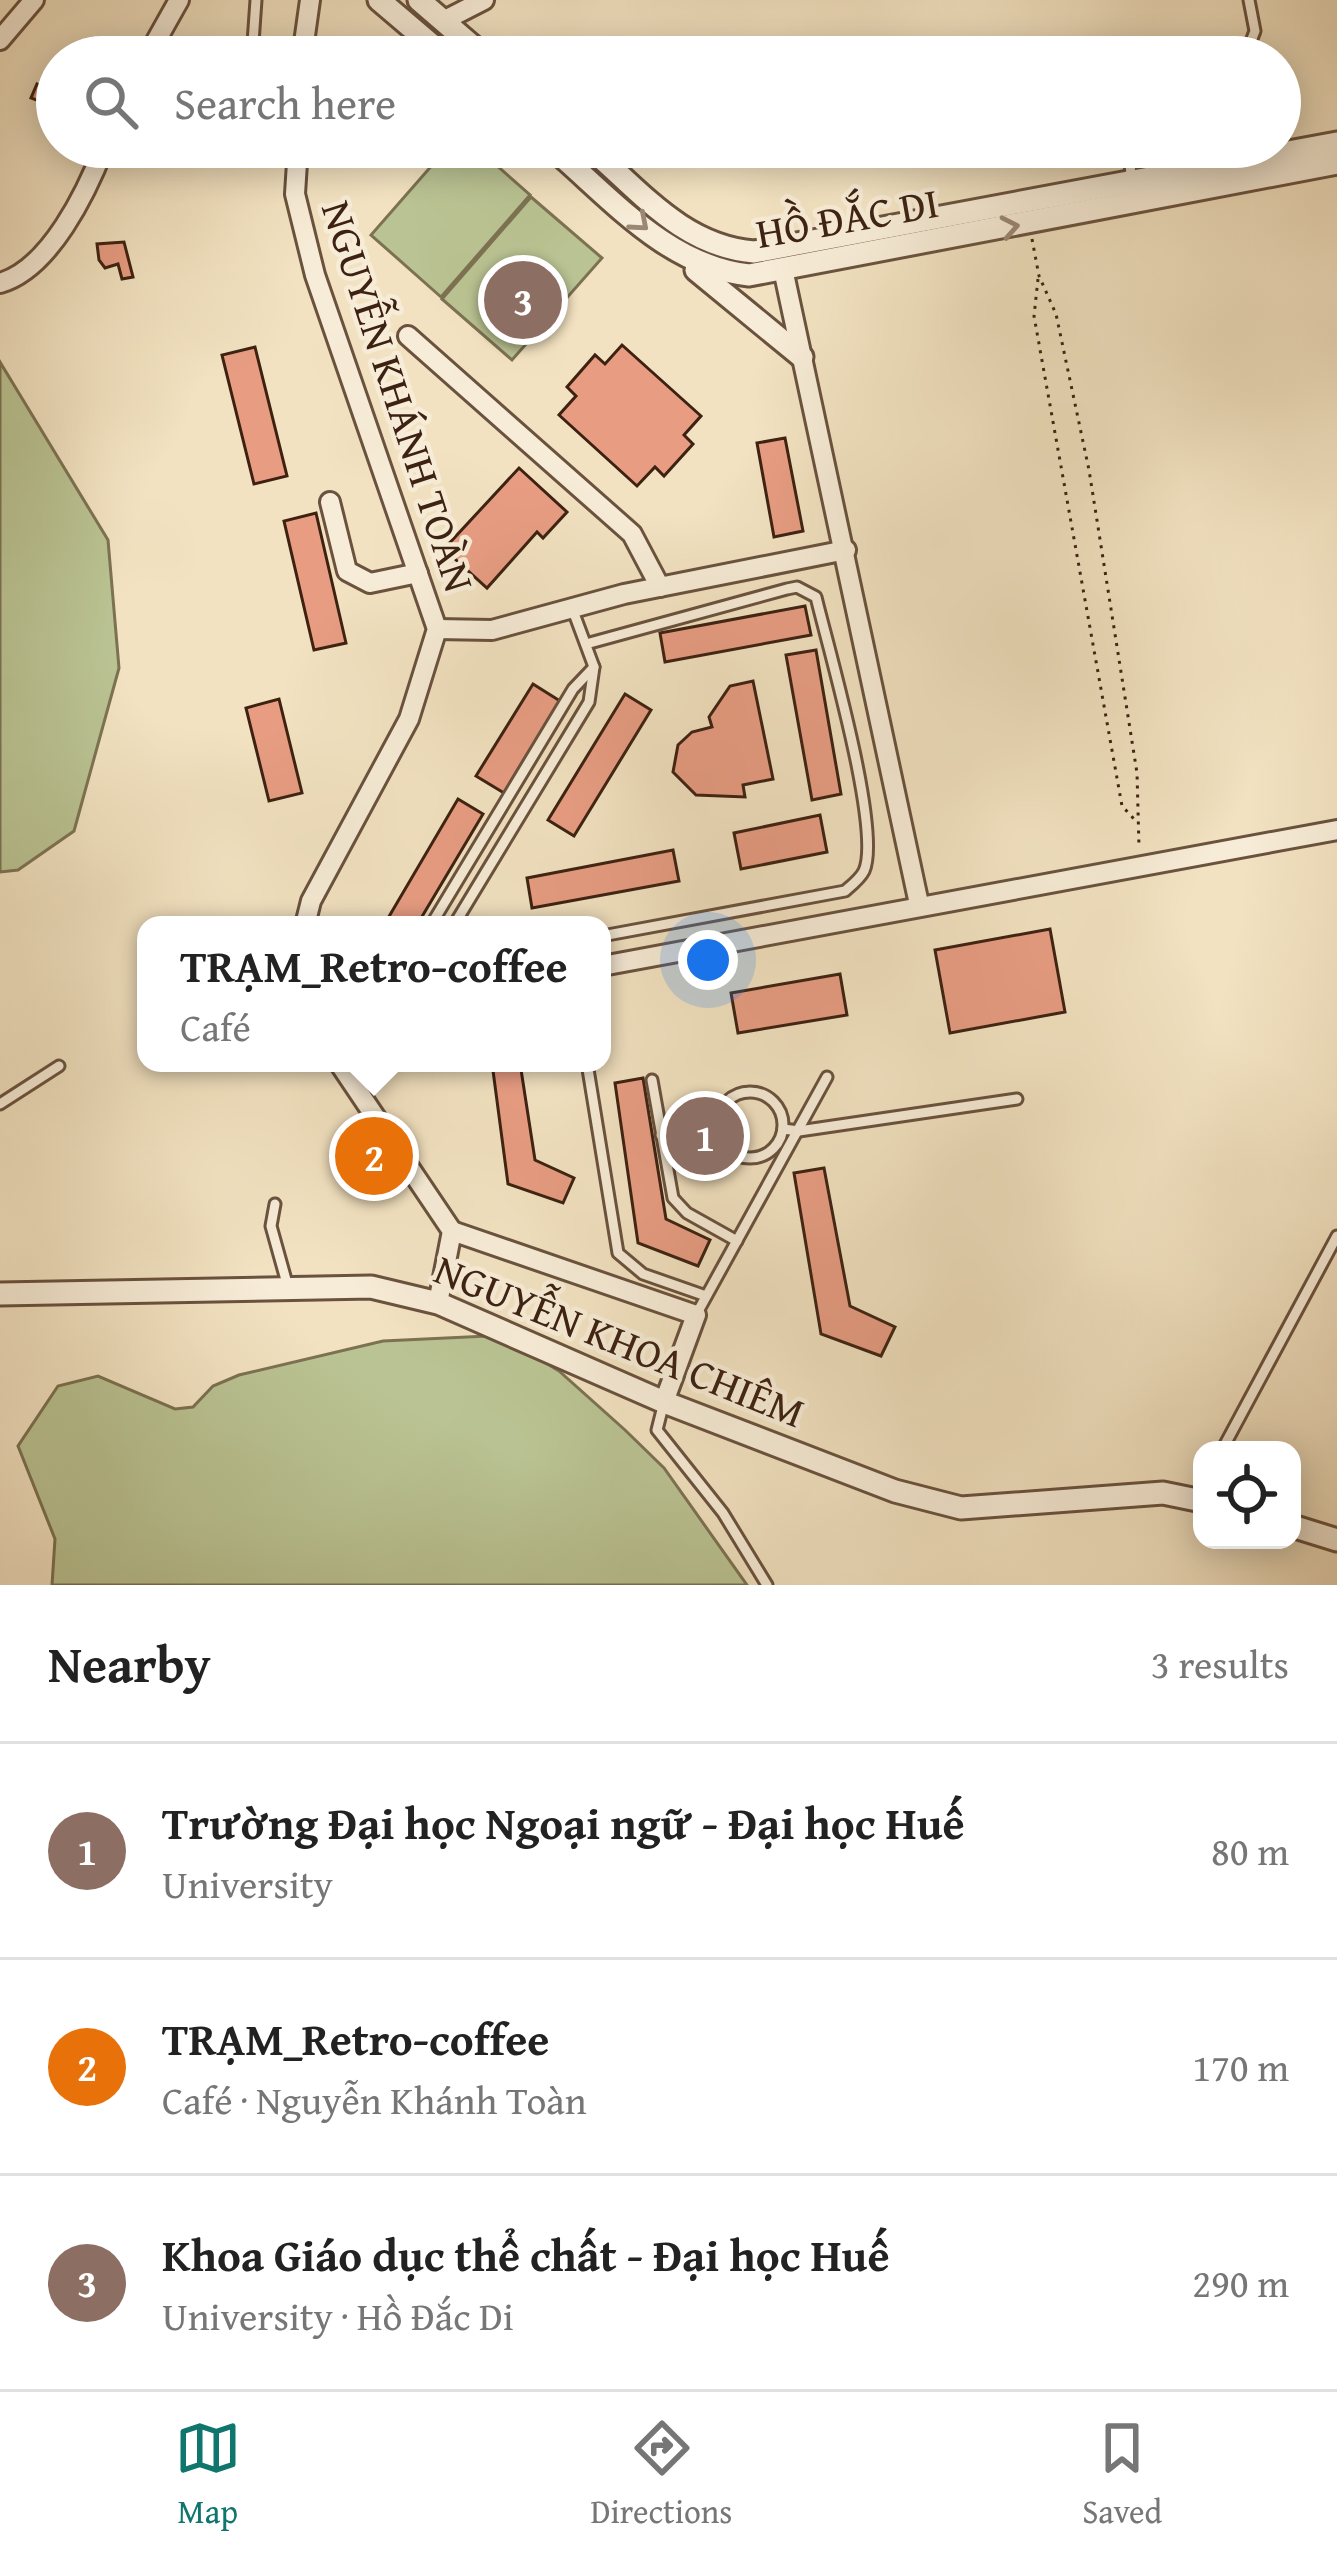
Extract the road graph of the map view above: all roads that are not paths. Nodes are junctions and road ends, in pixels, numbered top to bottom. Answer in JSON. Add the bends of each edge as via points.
{"nodes":[{"id":1,"x":34,"y":0,"type":"edge"},
{"id":2,"x":179,"y":0,"type":"edge"},
{"id":3,"x":256,"y":0,"type":"edge"},
{"id":4,"x":310,"y":0,"type":"edge"},
{"id":5,"x":379,"y":0,"type":"edge"},
{"id":6,"x":419,"y":0,"type":"edge"},
{"id":7,"x":484,"y":0,"type":"edge"},
{"id":8,"x":1250,"y":0,"type":"edge"},
{"id":9,"x":443,"y":21,"type":"junction"},
{"id":10,"x":2,"y":34,"type":"edge"},
{"id":11,"x":159,"y":36,"type":"edge"},
{"id":12,"x":253,"y":36,"type":"edge"},
{"id":13,"x":305,"y":36,"type":"edge"},
{"id":14,"x":421,"y":36,"type":"edge"},
{"id":15,"x":460,"y":36,"type":"edge"},
{"id":16,"x":1253,"y":36,"type":"edge"},
{"id":17,"x":1337,"y":143,"type":"edge"},
{"id":18,"x":1301,"y":152,"type":"edge"},
{"id":19,"x":1337,"y":164,"type":"edge"},
{"id":20,"x":96,"y":168,"type":"edge"},
{"id":21,"x":297,"y":168,"type":"edge"},
{"id":22,"x":575,"y":168,"type":"edge"},
{"id":23,"x":613,"y":168,"type":"edge"},
{"id":24,"x":1131,"y":168,"type":"edge"},
{"id":25,"x":1233,"y":168,"type":"edge"},
{"id":26,"x":1134,"y":192,"type":"junction"},
{"id":27,"x":838,"y":248,"type":"junction"},
{"id":28,"x":672,"y":251,"type":"junction"},
{"id":29,"x":716,"y":260,"type":"junction"},
{"id":30,"x":783,"y":268,"type":"junction"},
{"id":31,"x":0,"y":283,"type":"edge"},
{"id":32,"x":408,"y":336,"type":"dead end"},
{"id":33,"x":802,"y":357,"type":"junction"},
{"id":34,"x":330,"y":502,"type":"dead end"},
{"id":35,"x":846,"y":550,"type":"junction"},
{"id":36,"x":418,"y":573,"type":"junction"},
{"id":37,"x":660,"y":587,"type":"junction"},
{"id":38,"x":572,"y":608,"type":"junction"},
{"id":39,"x":437,"y":629,"type":"junction"},
{"id":40,"x":586,"y":644,"type":"junction"},
{"id":41,"x":594,"y":667,"type":"junction"},
{"id":42,"x":1337,"y":830,"type":"edge"},
{"id":43,"x":919,"y":904,"type":"junction"},
{"id":44,"x":307,"y":916,"type":"edge"},
{"id":45,"x":436,"y":916,"type":"edge"},
{"id":46,"x":459,"y":916,"type":"edge"},
{"id":47,"x":611,"y":934,"type":"edge"},
{"id":48,"x":611,"y":964,"type":"edge"},
{"id":49,"x":59,"y":1066,"type":"dead end"},
{"id":50,"x":345,"y":1072,"type":"edge"},
{"id":51,"x":588,"y":1072,"type":"edge"},
{"id":52,"x":827,"y":1076,"type":"dead end"},
{"id":53,"x":652,"y":1080,"type":"dead end"},
{"id":54,"x":1017,"y":1099,"type":"dead end"},
{"id":55,"x":0,"y":1104,"type":"edge"},
{"id":56,"x":717,"y":1126,"type":"junction"},
{"id":57,"x":783,"y":1129,"type":"junction"},
{"id":58,"x":800,"y":1131,"type":"junction"},
{"id":59,"x":661,"y":1135,"type":"junction"},
{"id":60,"x":275,"y":1204,"type":"dead end"},
{"id":61,"x":452,"y":1231,"type":"junction"},
{"id":62,"x":1337,"y":1237,"type":"edge"},
{"id":63,"x":737,"y":1241,"type":"junction"},
{"id":64,"x":287,"y":1287,"type":"junction"},
{"id":65,"x":0,"y":1294,"type":"edge"},
{"id":66,"x":706,"y":1296,"type":"junction"},
{"id":67,"x":438,"y":1303,"type":"junction"},
{"id":68,"x":696,"y":1315,"type":"junction"},
{"id":69,"x":664,"y":1402,"type":"junction"},
{"id":70,"x":1227,"y":1441,"type":"edge"},
{"id":71,"x":1193,"y":1495,"type":"edge"},
{"id":72,"x":1301,"y":1529,"type":"edge"},
{"id":73,"x":1337,"y":1540,"type":"edge"},
{"id":74,"x":767,"y":1585,"type":"edge"}],
"edges":[{"from":1,"to":10,"type":"street"},
{"from":2,"to":11,"type":"street"},
{"from":3,"to":12,"type":"lane"},
{"from":4,"to":13,"type":"street"},
{"from":5,"to":14,"type":"street"},
{"from":6,"to":9,"type":"street"},
{"from":7,"to":9,"type":"street"},
{"from":8,"to":16,"type":"lane"},
{"from":9,"to":15,"type":"street"},
{"from":17,"to":18,"type":"street","name":"HỒ ĐẮC DI"},
{"from":19,"to":26,"type":"street","name":"HỒ ĐẮC DI"},
{"from":20,"to":31,"type":"street","via":[[52,243]]},
{"from":21,"to":36,"type":"street","name":"NGUYỄN KHÁNH TOÀN","via":[[295,194],[315,275]]},
{"from":22,"to":28,"type":"street","name":"HỒ ĐẮC DI","one_way":true},
{"from":23,"to":29,"type":"street","name":"HỒ ĐẮC DI"},
{"from":24,"to":26,"type":"lane"},
{"from":25,"to":26,"type":"street","name":"HỒ ĐẮC DI"},
{"from":26,"to":27,"type":"street","name":"HỒ ĐẮC DI"},
{"from":27,"to":26,"type":"street","name":"HỒ ĐẮC DI","one_way":true,"via":[[1029,224]]},
{"from":27,"to":29,"type":"street","name":"HỒ ĐẮC DI"},
{"from":27,"to":30,"type":"street","name":"HỒ ĐẮC DI"},
{"from":28,"to":29,"type":"street","name":"HỒ ĐẮC DI"},
{"from":28,"to":33,"type":"street"},
{"from":29,"to":30,"type":"street","name":"HỒ ĐẮC DI","via":[[749,275]]},
{"from":30,"to":33,"type":"street"},
{"from":32,"to":37,"type":"street","via":[[632,534]]},
{"from":33,"to":35,"type":"street"},
{"from":34,"to":36,"type":"street","via":[[347,571],[370,584]]},
{"from":35,"to":37,"type":"street"},
{"from":35,"to":43,"type":"street"},
{"from":36,"to":39,"type":"street","name":"NGUYỄN KHÁNH TOÀN"},
{"from":37,"to":38,"type":"street"},
{"from":38,"to":39,"type":"street","via":[[492,630]]},
{"from":38,"to":40,"type":"lane"},
{"from":39,"to":44,"type":"street","name":"NGUYỄN KHÁNH TOÀN","via":[[410,719]]},
{"from":40,"to":41,"type":"lane"},
{"from":40,"to":47,"type":"lane","via":[[807,590],[816,597],[853,749],[867,851],[865,869],[845,892]]},
{"from":41,"to":45,"type":"lane"},
{"from":41,"to":46,"type":"lane","via":[[589,702]]},
{"from":42,"to":43,"type":"street"},
{"from":43,"to":48,"type":"street"},
{"from":49,"to":55,"type":"lane"},
{"from":50,"to":61,"type":"street"},
{"from":51,"to":66,"type":"lane","via":[[618,1253],[643,1274]]},
{"from":52,"to":58,"type":"lane"},
{"from":53,"to":59,"type":"lane"},
{"from":54,"to":58,"type":"lane"},
{"from":56,"to":57,"type":"lane","via":[[724,1145],[746,1157],[770,1151]]},
{"from":56,"to":57,"type":"lane","via":[[724,1104],[754,1091],[776,1104]]},
{"from":56,"to":59,"type":"lane"},
{"from":57,"to":58,"type":"lane"},
{"from":58,"to":63,"type":"lane"},
{"from":59,"to":63,"type":"lane","via":[[679,1207]]},
{"from":60,"to":64,"type":"lane","via":[[271,1226]]},
{"from":61,"to":67,"type":"street"},
{"from":61,"to":68,"type":"street"},
{"from":62,"to":70,"type":"lane"},
{"from":63,"to":66,"type":"lane"},
{"from":64,"to":65,"type":"street","name":"NGUYỄN KHOA CHIÊM"},
{"from":64,"to":67,"type":"street","name":"NGUYỄN KHOA CHIÊM","via":[[371,1287]]},
{"from":66,"to":68,"type":"lane"},
{"from":67,"to":69,"type":"street","name":"NGUYỄN KHOA CHIÊM"},
{"from":68,"to":69,"type":"street"},
{"from":69,"to":71,"type":"street","name":"NGUYỄN KHOA CHIÊM","via":[[895,1491],[961,1508]]},
{"from":69,"to":74,"type":"lane","via":[[657,1430]]},
{"from":72,"to":73,"type":"street"}]}
